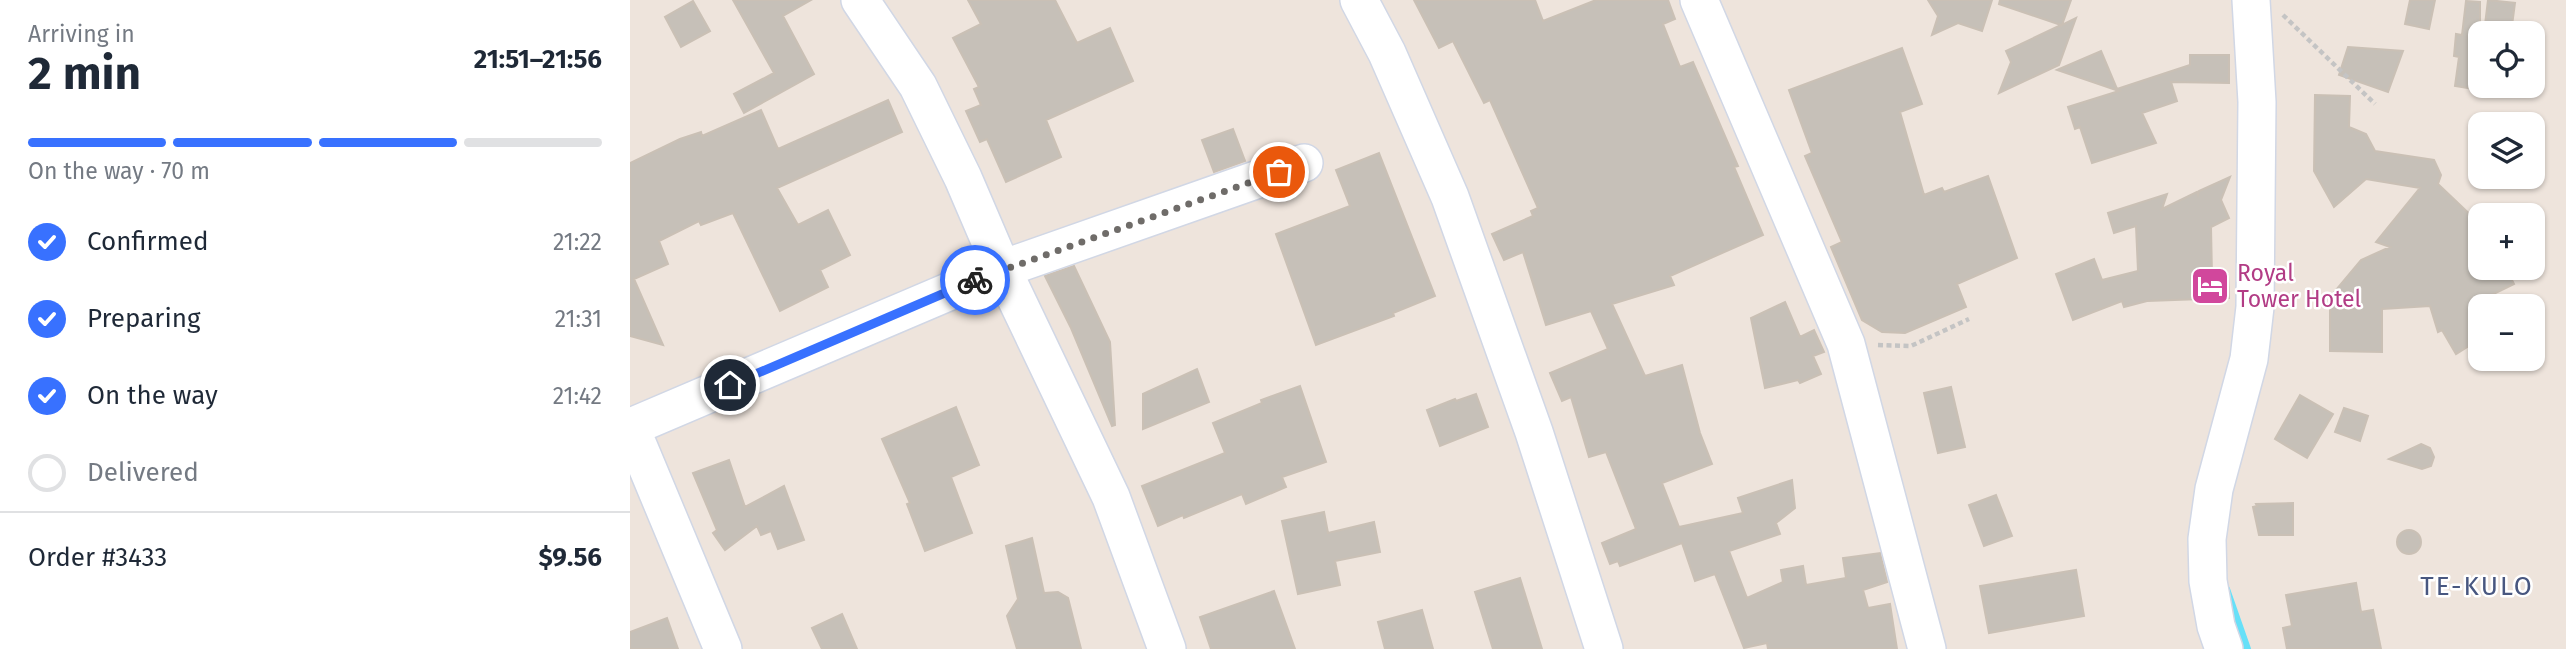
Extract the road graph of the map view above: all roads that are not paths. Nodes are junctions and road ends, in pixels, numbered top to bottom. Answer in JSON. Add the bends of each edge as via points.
{"nodes":[{"id":1,"x":860,"y":0,"type":"edge"},
{"id":2,"x":1359,"y":0,"type":"edge"},
{"id":3,"x":1699,"y":0,"type":"edge"},
{"id":4,"x":2262,"y":4,"type":"edge"},
{"id":5,"x":1304,"y":163,"type":"dead end"},
{"id":6,"x":1002,"y":269,"type":"junction"},
{"id":7,"x":630,"y":427,"type":"edge"},
{"id":8,"x":723,"y":649,"type":"edge"},
{"id":9,"x":1167,"y":649,"type":"edge"},
{"id":10,"x":1604,"y":649,"type":"edge"},
{"id":11,"x":1927,"y":649,"type":"edge"},
{"id":12,"x":2224,"y":649,"type":"edge"}],
"edges":[{"from":1,"to":6,"type":"street","via":[[918,86]]},
{"from":2,"to":10,"type":"street","via":[[1450,197],[1534,432]]},
{"from":3,"to":11,"type":"street","via":[[1846,344]]},
{"from":4,"to":12,"type":"street","via":[[2255,307],[2249,359],[2214,489],[2207,539],[2208,581]]},
{"from":5,"to":6,"type":"street"},
{"from":6,"to":7,"type":"street"},
{"from":6,"to":9,"type":"street","via":[[1111,497]]},
{"from":7,"to":8,"type":"street"}]}
